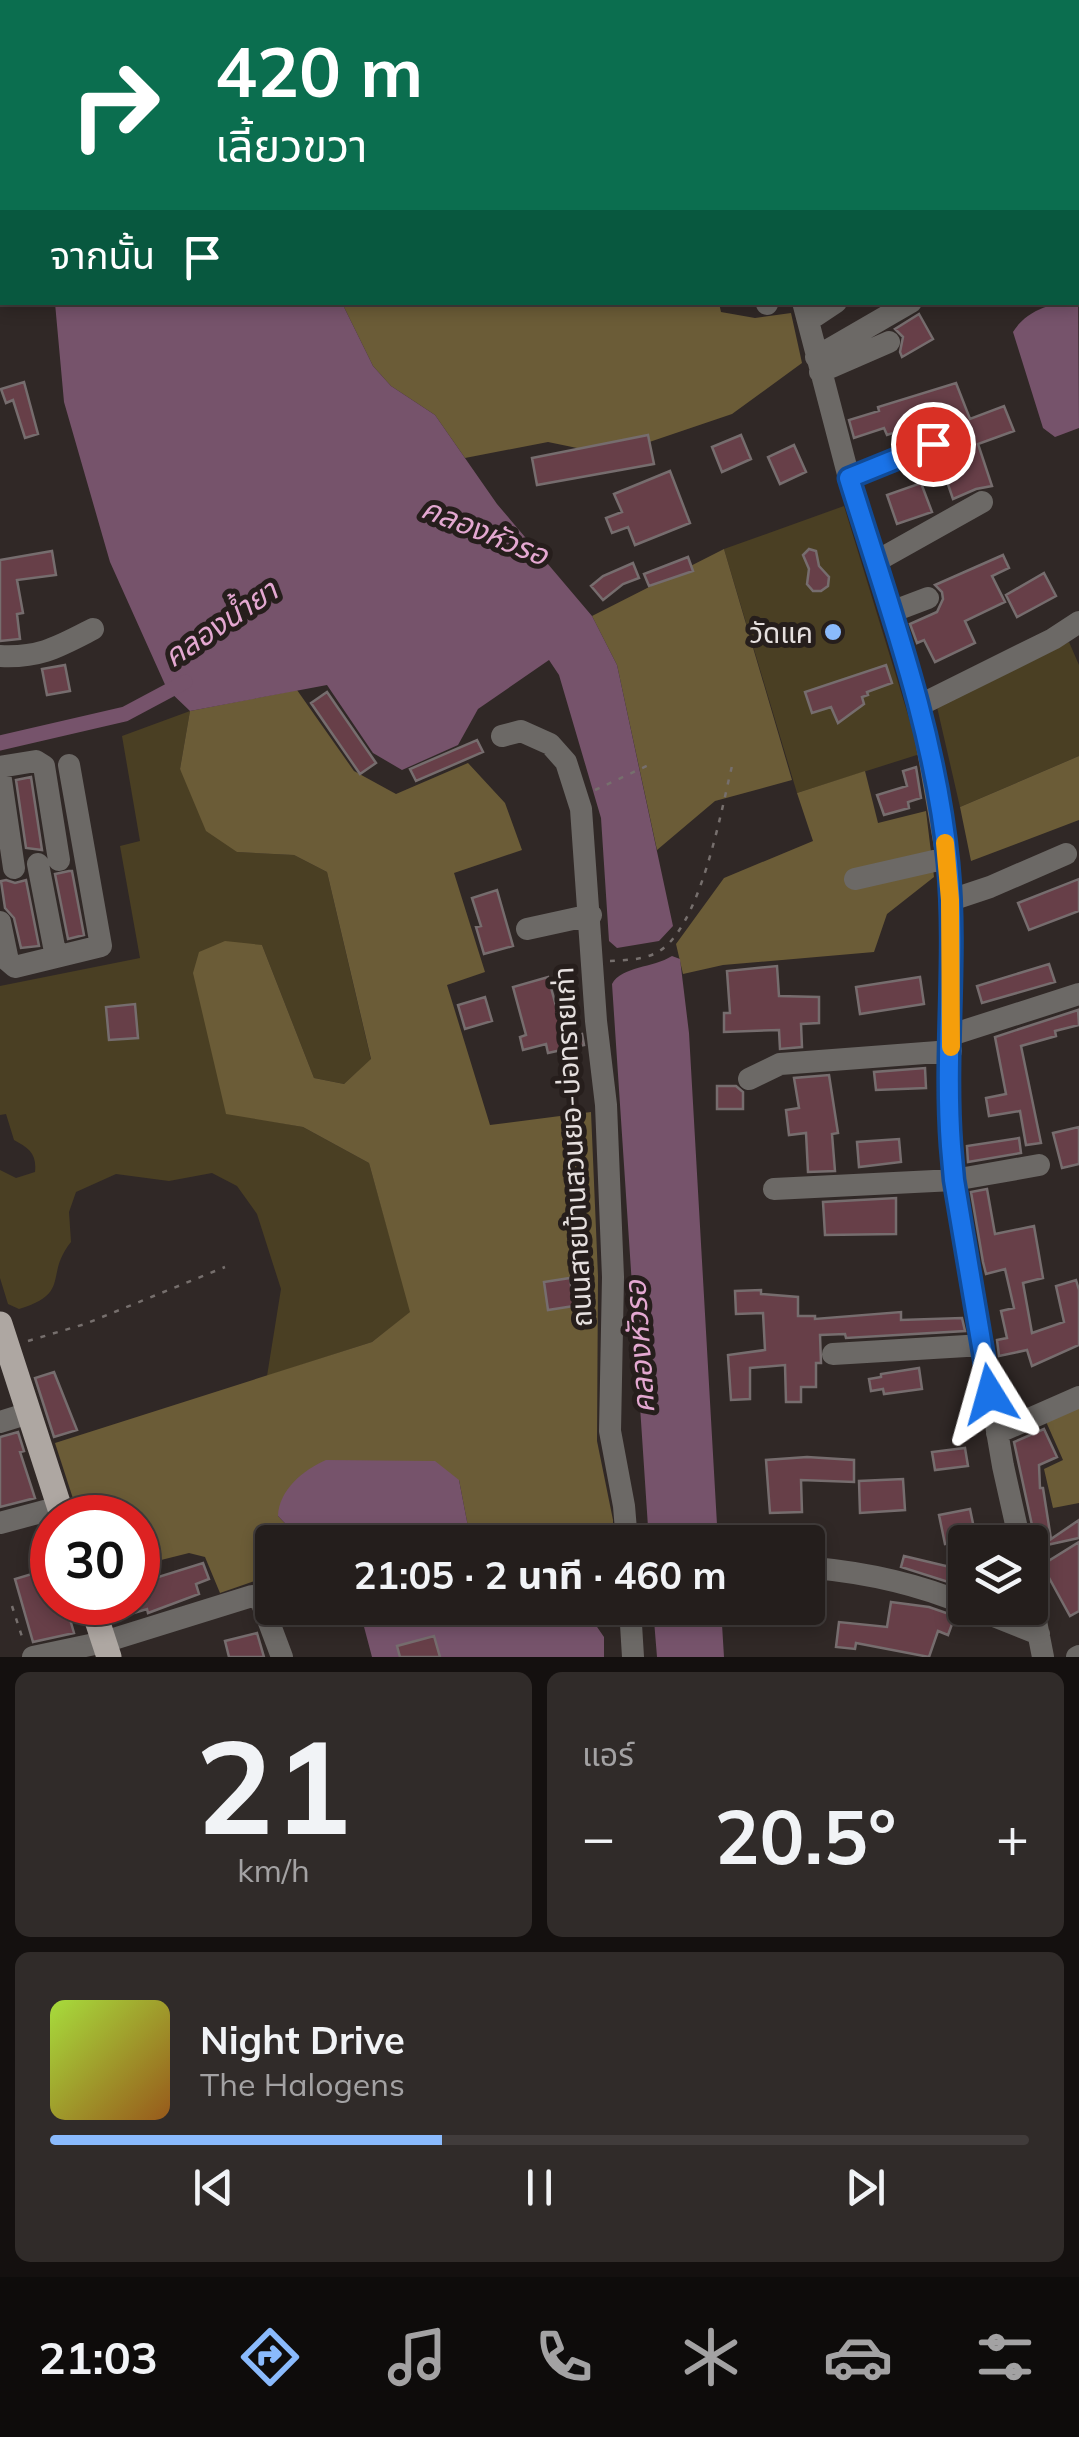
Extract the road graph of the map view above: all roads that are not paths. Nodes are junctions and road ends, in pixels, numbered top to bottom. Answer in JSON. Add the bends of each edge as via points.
{"nodes":[{"id":1,"x":907,"y":305,"type":"edge"},
{"id":2,"x":806,"y":311,"type":"edge"},
{"id":3,"x":889,"y":342,"type":"dead end"},
{"id":4,"x":818,"y":365,"type":"junction"},
{"id":5,"x":933,"y":444,"type":"dead end"},
{"id":6,"x":849,"y":478,"type":"junction"},
{"id":7,"x":982,"y":502,"type":"dead end"},
{"id":8,"x":876,"y":562,"type":"junction"},
{"id":9,"x":928,"y":598,"type":"dead end"},
{"id":10,"x":891,"y":612,"type":"junction"},
{"id":11,"x":1079,"y":622,"type":"edge"},
{"id":12,"x":93,"y":629,"type":"dead end"},
{"id":13,"x":0,"y":656,"type":"edge"},
{"id":14,"x":920,"y":705,"type":"junction"},
{"id":15,"x":502,"y":736,"type":"dead end"},
{"id":16,"x":70,"y":766,"type":"dead end"},
{"id":17,"x":0,"y":770,"type":"edge"},
{"id":18,"x":1066,"y":854,"type":"dead end"},
{"id":19,"x":83,"y":856,"type":"junction"},
{"id":20,"x":947,"y":858,"type":"junction"},
{"id":21,"x":28,"y":866,"type":"edge"},
{"id":22,"x":855,"y":879,"type":"dead end"},
{"id":23,"x":950,"y":900,"type":"junction"},
{"id":24,"x":590,"y":914,"type":"junction"},
{"id":25,"x":0,"y":922,"type":"edge"},
{"id":26,"x":527,"y":929,"type":"dead end"},
{"id":27,"x":2,"y":948,"type":"edge"},
{"id":28,"x":56,"y":957,"type":"junction"},
{"id":29,"x":1079,"y":994,"type":"edge"},
{"id":30,"x":951,"y":1043,"type":"junction"},
{"id":31,"x":749,"y":1079,"type":"dead end"},
{"id":32,"x":1038,"y":1164,"type":"dead end"},
{"id":33,"x":954,"y":1180,"type":"junction"},
{"id":34,"x":774,"y":1189,"type":"dead end"},
{"id":35,"x":4,"y":1336,"type":"edge"},
{"id":36,"x":983,"y":1344,"type":"junction"},
{"id":37,"x":833,"y":1354,"type":"dead end"},
{"id":38,"x":1079,"y":1398,"type":"edge"},
{"id":39,"x":29,"y":1413,"type":"junction"},
{"id":40,"x":0,"y":1422,"type":"edge"},
{"id":41,"x":997,"y":1433,"type":"junction"},
{"id":42,"x":56,"y":1495,"type":"edge"},
{"id":43,"x":30,"y":1518,"type":"edge"},
{"id":44,"x":0,"y":1523,"type":"edge"},
{"id":45,"x":625,"y":1525,"type":"edge"},
{"id":46,"x":1016,"y":1525,"type":"edge"},
{"id":47,"x":825,"y":1569,"type":"edge"},
{"id":48,"x":948,"y":1597,"type":"edge"},
{"id":49,"x":98,"y":1625,"type":"edge"},
{"id":50,"x":631,"y":1625,"type":"edge"},
{"id":51,"x":1004,"y":1625,"type":"edge"},
{"id":52,"x":1042,"y":1646,"type":"edge"},
{"id":53,"x":106,"y":1650,"type":"edge"},
{"id":54,"x":30,"y":1657,"type":"edge"},
{"id":55,"x":282,"y":1657,"type":"edge"},
{"id":56,"x":633,"y":1657,"type":"edge"}],
"edges":[{"from":1,"to":4,"type":"street"},
{"from":2,"to":4,"type":"street"},
{"from":3,"to":4,"type":"street"},
{"from":4,"to":6,"type":"street"},
{"from":5,"to":6,"type":"street"},
{"from":6,"to":8,"type":"street"},
{"from":7,"to":8,"type":"street"},
{"from":8,"to":10,"type":"street"},
{"from":9,"to":10,"type":"street"},
{"from":10,"to":14,"type":"street"},
{"from":11,"to":14,"type":"street"},
{"from":12,"to":13,"type":"street","via":[[29,658]]},
{"from":14,"to":20,"type":"street"},
{"from":15,"to":24,"type":"street","name":"ถนนสายบ้านสวนยอ-บ่อทรายเก่า","via":[[521,731],[550,744],[566,762],[584,801]]},
{"from":16,"to":19,"type":"street"},
{"from":17,"to":21,"type":"street"},
{"from":17,"to":21,"type":"street","via":[[36,761],[44,766]]},
{"from":18,"to":23,"type":"street"},
{"from":19,"to":21,"type":"street"},
{"from":19,"to":28,"type":"street","via":[[102,941],[98,948]]},
{"from":20,"to":22,"type":"street"},
{"from":20,"to":23,"type":"street"},
{"from":21,"to":28,"type":"street"},
{"from":23,"to":30,"type":"street"},
{"from":24,"to":26,"type":"street"},
{"from":24,"to":45,"type":"street","name":"ถนนสายบ้านสวนยอ-บ่อทรายเก่า","via":[[613,1276],[610,1432]]},
{"from":25,"to":27,"type":"street"},
{"from":27,"to":28,"type":"street","via":[[9,966]]},
{"from":29,"to":30,"type":"street"},
{"from":30,"to":31,"type":"street","via":[[780,1064]]},
{"from":30,"to":33,"type":"street"},
{"from":32,"to":33,"type":"street"},
{"from":33,"to":34,"type":"street"},
{"from":33,"to":36,"type":"street"},
{"from":35,"to":39,"type":"main road"},
{"from":36,"to":37,"type":"street"},
{"from":36,"to":41,"type":"street"},
{"from":38,"to":41,"type":"street"},
{"from":39,"to":40,"type":"street"},
{"from":39,"to":42,"type":"main road"},
{"from":41,"to":46,"type":"street"},
{"from":43,"to":44,"type":"street"},
{"from":47,"to":48,"type":"street","via":[[872,1574]]},
{"from":49,"to":53,"type":"main road"},
{"from":50,"to":56,"type":"street"},
{"from":51,"to":52,"type":"street"},
{"from":53,"to":54,"type":"street"},
{"from":53,"to":55,"type":"street","via":[[252,1596],[261,1601]]}]}
